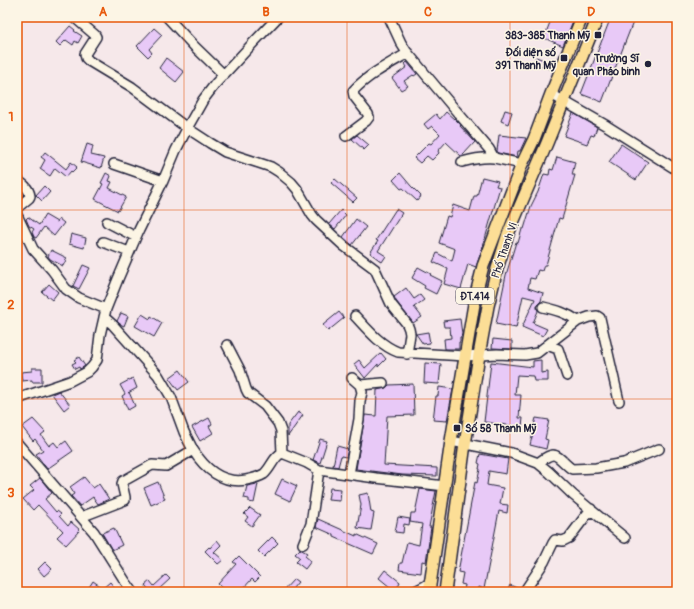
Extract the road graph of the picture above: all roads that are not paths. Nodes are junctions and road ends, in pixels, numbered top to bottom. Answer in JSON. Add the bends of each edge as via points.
{"nodes":[{"id":1,"x":74,"y":17,"type":"edge"},
{"id":2,"x":168,"y":17,"type":"edge"},
{"id":3,"x":278,"y":17,"type":"edge"},
{"id":4,"x":389,"y":17,"type":"edge"},
{"id":5,"x":582,"y":17,"type":"edge"},
{"id":6,"x":598,"y":17,"type":"edge"},
{"id":7,"x":408,"y":53,"type":"junction"},
{"id":8,"x":224,"y":75,"type":"junction"},
{"id":9,"x":551,"y":94,"type":"junction"},
{"id":10,"x":564,"y":101,"type":"junction"},
{"id":11,"x":187,"y":128,"type":"junction"},
{"id":12,"x":346,"y":136,"type":"dead end"},
{"id":13,"x":494,"y":158,"type":"junction"},
{"id":14,"x":462,"y":162,"type":"dead end"},
{"id":15,"x":114,"y":164,"type":"dead end"},
{"id":16,"x":522,"y":164,"type":"junction"},
{"id":17,"x":677,"y":170,"type":"edge"},
{"id":18,"x":17,"y":180,"type":"edge"},
{"id":19,"x":163,"y":181,"type":"junction"},
{"id":20,"x":17,"y":208,"type":"edge"},
{"id":21,"x":17,"y":215,"type":"edge"},
{"id":22,"x":107,"y":222,"type":"dead end"},
{"id":23,"x":136,"y":237,"type":"junction"},
{"id":24,"x":103,"y":242,"type":"dead end"},
{"id":25,"x":130,"y":252,"type":"junction"},
{"id":26,"x":543,"y":307,"type":"dead end"},
{"id":27,"x":105,"y":313,"type":"junction"},
{"id":28,"x":355,"y":316,"type":"dead end"},
{"id":29,"x":578,"y":321,"type":"junction"},
{"id":30,"x":227,"y":345,"type":"dead end"},
{"id":31,"x":547,"y":345,"type":"junction"},
{"id":32,"x":406,"y":354,"type":"junction"},
{"id":33,"x":479,"y":355,"type":"junction"},
{"id":34,"x":465,"y":356,"type":"junction"},
{"id":35,"x":567,"y":376,"type":"dead end"},
{"id":36,"x":352,"y":378,"type":"dead end"},
{"id":37,"x":383,"y":382,"type":"dead end"},
{"id":38,"x":360,"y":385,"type":"junction"},
{"id":39,"x":17,"y":399,"type":"edge"},
{"id":40,"x":619,"y":401,"type":"dead end"},
{"id":41,"x":451,"y":441,"type":"junction"},
{"id":42,"x":17,"y":443,"type":"edge"},
{"id":43,"x":466,"y":444,"type":"junction"},
{"id":44,"x":659,"y":449,"type":"dead end"},
{"id":45,"x":194,"y":450,"type":"junction"},
{"id":46,"x":282,"y":454,"type":"junction"},
{"id":47,"x":538,"y":463,"type":"junction"},
{"id":48,"x":319,"y":470,"type":"junction"},
{"id":49,"x":349,"y":474,"type":"junction"},
{"id":50,"x":445,"y":486,"type":"junction"},
{"id":51,"x":590,"y":509,"type":"junction"},
{"id":52,"x":81,"y":517,"type":"junction"},
{"id":53,"x":625,"y":538,"type":"dead end"},
{"id":54,"x":303,"y":544,"type":"dead end"},
{"id":55,"x":430,"y":587,"type":"edge"},
{"id":56,"x":133,"y":592,"type":"edge"},
{"id":57,"x":413,"y":592,"type":"edge"},
{"id":58,"x":445,"y":592,"type":"edge"},
{"id":59,"x":524,"y":592,"type":"edge"}],
"edges":[{"from":1,"to":11,"type":"street","via":[[96,37],[85,54],[89,61],[132,87]]},
{"from":2,"to":8,"type":"street"},
{"from":3,"to":8,"type":"street"},
{"from":4,"to":7,"type":"street"},
{"from":5,"to":9,"type":"main road","name":"Phố Thanh Vị","number":"ĐT.414"},
{"from":6,"to":10,"type":"main road","name":"Phố Thanh Vị"},
{"from":7,"to":12,"type":"street","via":[[384,67],[353,91],[369,117]]},
{"from":7,"to":13,"type":"street"},
{"from":8,"to":11,"type":"street","via":[[203,100]]},
{"from":9,"to":10,"type":"street"},
{"from":9,"to":16,"type":"main road","name":"Phố Thanh Vị","number":"ĐT.414"},
{"from":10,"to":17,"type":"street"},
{"from":10,"to":33,"type":"main road","name":"Phố Thanh Vị","via":[[508,234],[497,269]]},
{"from":11,"to":19,"type":"street"},
{"from":11,"to":32,"type":"street","via":[[225,152],[271,167],[291,182],[316,220],[344,246],[375,269],[391,304],[410,329]]},
{"from":13,"to":14,"type":"street"},
{"from":13,"to":16,"type":"street"},
{"from":15,"to":19,"type":"street"},
{"from":16,"to":34,"type":"main road","name":"Phố Thanh Vị","number":"ĐT.414","via":[[483,266]]},
{"from":18,"to":20,"type":"street","via":[[28,189],[30,196]]},
{"from":19,"to":23,"type":"street"},
{"from":21,"to":27,"type":"street","via":[[33,249],[66,289]]},
{"from":22,"to":23,"type":"street"},
{"from":23,"to":25,"type":"street"},
{"from":24,"to":25,"type":"street"},
{"from":25,"to":27,"type":"street"},
{"from":26,"to":29,"type":"street","via":[[566,313]]},
{"from":27,"to":39,"type":"street","via":[[97,360],[87,372],[70,381]]},
{"from":27,"to":45,"type":"street","via":[[158,375],[171,397],[184,432]]},
{"from":28,"to":32,"type":"street","via":[[377,340],[392,350]]},
{"from":29,"to":31,"type":"street"},
{"from":29,"to":40,"type":"street","via":[[589,317],[600,318]]},
{"from":30,"to":46,"type":"street","via":[[248,393],[265,406],[278,423]]},
{"from":31,"to":33,"type":"street","via":[[537,353],[525,355]]},
{"from":31,"to":35,"type":"street","via":[[558,350]]},
{"from":32,"to":34,"type":"street"},
{"from":33,"to":34,"type":"street"},
{"from":33,"to":43,"type":"main road","name":"Phố Thanh Vị"},
{"from":34,"to":41,"type":"main road","name":"Phố Thanh Vị","number":"ĐT.414"},
{"from":36,"to":38,"type":"street"},
{"from":37,"to":38,"type":"street"},
{"from":38,"to":49,"type":"street","via":[[360,414]]},
{"from":41,"to":43,"type":"street"},
{"from":41,"to":50,"type":"main road","name":"Phố Thanh Vị","number":"ĐT.414"},
{"from":42,"to":52,"type":"street"},
{"from":43,"to":47,"type":"street","via":[[511,453]]},
{"from":43,"to":58,"type":"main road","name":"Phố Thanh Vị"},
{"from":44,"to":47,"type":"street","via":[[624,463],[596,468],[572,469],[552,455]]},
{"from":45,"to":46,"type":"street","via":[[215,474],[227,480],[237,481],[264,473],[278,455]]},
{"from":45,"to":52,"type":"street","via":[[166,466],[152,465],[123,481],[125,500]]},
{"from":46,"to":48,"type":"street"},
{"from":47,"to":51,"type":"street"},
{"from":48,"to":49,"type":"street"},
{"from":48,"to":54,"type":"street","via":[[311,524]]},
{"from":49,"to":50,"type":"street"},
{"from":50,"to":55,"type":"main road","name":"Phố Thanh Vị","number":"ĐT.414"},
{"from":51,"to":53,"type":"street"},
{"from":51,"to":59,"type":"street","via":[[569,538],[563,541],[555,540]]},
{"from":52,"to":56,"type":"street","via":[[94,532]]},
{"from":55,"to":57,"type":"street","via":[[425,586]]}]}
